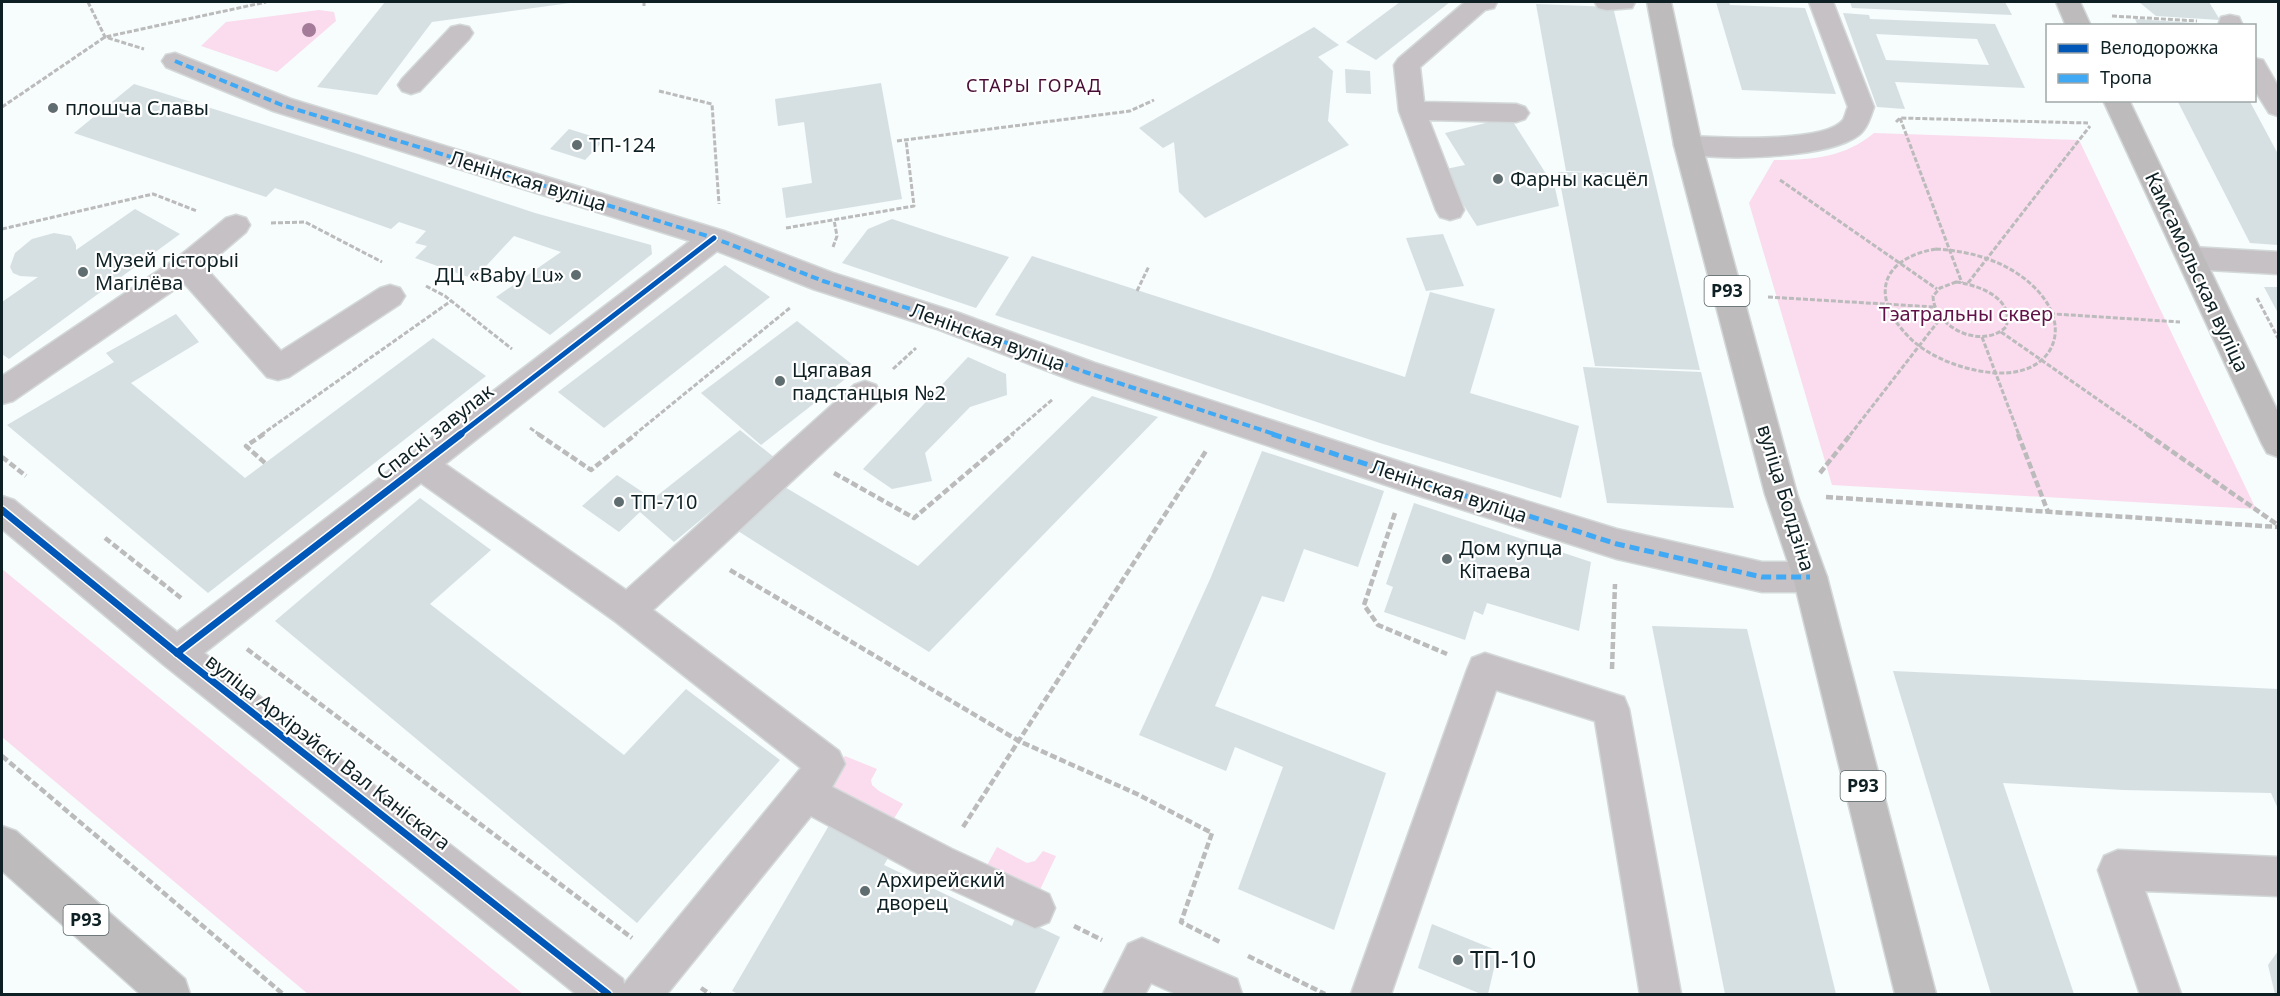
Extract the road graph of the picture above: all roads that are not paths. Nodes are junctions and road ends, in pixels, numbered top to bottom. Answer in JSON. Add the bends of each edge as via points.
{"nodes":[{"id":1,"x":1485,"y":2,"type":"edge"},
{"id":2,"x":1607,"y":2,"type":"edge"},
{"id":3,"x":1623,"y":2,"type":"edge"},
{"id":4,"x":1659,"y":2,"type":"edge"},
{"id":5,"x":1821,"y":2,"type":"edge"},
{"id":6,"x":2068,"y":2,"type":"edge"},
{"id":7,"x":2078,"y":24,"type":"edge"},
{"id":8,"x":460,"y":33,"type":"dead end"},
{"id":9,"x":175,"y":61,"type":"dead end"},
{"id":10,"x":2256,"y":69,"type":"edge"},
{"id":11,"x":411,"y":85,"type":"dead end"},
{"id":12,"x":2117,"y":102,"type":"edge"},
{"id":13,"x":2278,"y":107,"type":"edge"},
{"id":14,"x":1412,"y":111,"type":"junction"},
{"id":15,"x":1516,"y":113,"type":"dead end"},
{"id":16,"x":1688,"y":144,"type":"junction"},
{"id":17,"x":1450,"y":210,"type":"dead end"},
{"id":18,"x":236,"y":225,"type":"road end"},
{"id":19,"x":714,"y":238,"type":"junction"},
{"id":20,"x":2191,"y":258,"type":"junction"},
{"id":21,"x":2278,"y":263,"type":"edge"},
{"id":22,"x":187,"y":266,"type":"junction"},
{"id":23,"x":390,"y":296,"type":"dead end"},
{"id":24,"x":2,"y":392,"type":"edge"},
{"id":25,"x":865,"y":394,"type":"road end"},
{"id":26,"x":2278,"y":444,"type":"edge"},
{"id":27,"x":420,"y":464,"type":"junction"},
{"id":28,"x":2,"y":510,"type":"edge"},
{"id":29,"x":1810,"y":577,"type":"junction"},
{"id":30,"x":628,"y":611,"type":"junction"},
{"id":31,"x":177,"y":653,"type":"junction"},
{"id":32,"x":806,"y":793,"type":"junction"},
{"id":33,"x":2,"y":845,"type":"edge"},
{"id":34,"x":2278,"y":877,"type":"edge"},
{"id":35,"x":1035,"y":908,"type":"road end"},
{"id":36,"x":170,"y":994,"type":"edge"},
{"id":37,"x":608,"y":994,"type":"edge"},
{"id":38,"x":641,"y":994,"type":"edge"},
{"id":39,"x":1123,"y":994,"type":"edge"},
{"id":40,"x":1222,"y":994,"type":"edge"},
{"id":41,"x":1371,"y":994,"type":"edge"},
{"id":42,"x":1661,"y":994,"type":"edge"},
{"id":43,"x":1916,"y":994,"type":"edge"},
{"id":44,"x":2160,"y":994,"type":"edge"}],
"edges":[{"from":1,"to":14,"type":"street","via":[[1478,3],[1407,65]]},
{"from":2,"to":3,"type":"street"},
{"from":4,"to":16,"type":"main road","name":"вуліца Болдзіна","number":"Р93"},
{"from":5,"to":16,"type":"street","via":[[1861,107],[1853,127],[1808,144]]},
{"from":6,"to":7,"type":"main road"},
{"from":8,"to":11,"type":"street"},
{"from":9,"to":19,"type":"street","name":"Ленінская вуліца","via":[[282,105]]},
{"from":10,"to":13,"type":"street"},
{"from":12,"to":20,"type":"main road","name":"Камсамольская вуліца"},
{"from":14,"to":15,"type":"street"},
{"from":14,"to":17,"type":"street"},
{"from":16,"to":29,"type":"main road","name":"вуліца Болдзіна","number":"Р93","via":[[1781,494]]},
{"from":18,"to":22,"type":"street"},
{"from":19,"to":27,"type":"street","name":"Спаскі завулак"},
{"from":19,"to":29,"type":"street","name":"Ленінская вуліца","via":[[823,281],[1226,420],[1617,544],[1751,575]]},
{"from":20,"to":21,"type":"street"},
{"from":20,"to":26,"type":"main road","name":"Камсамольская вуліца"},
{"from":22,"to":23,"type":"street","via":[[278,368]]},
{"from":22,"to":24,"type":"street"},
{"from":25,"to":30,"type":"street"},
{"from":27,"to":30,"type":"street"},
{"from":27,"to":31,"type":"street","name":"Спаскі завулак"},
{"from":28,"to":31,"type":"street","name":"вуліца Архірэйскі Вал Каніскага"},
{"from":29,"to":43,"type":"main road","name":"вуліца Болдзіна","number":"Р93"},
{"from":30,"to":32,"type":"street","via":[[826,764]]},
{"from":31,"to":37,"type":"street","name":"вуліца Архірэйскі Вал Каніскага"},
{"from":32,"to":35,"type":"street","via":[[938,863]]},
{"from":32,"to":38,"type":"street"},
{"from":33,"to":36,"type":"main road","number":"Р93"},
{"from":34,"to":44,"type":"street","via":[[2118,870]]},
{"from":39,"to":40,"type":"street","via":[[1142,958]]},
{"from":41,"to":42,"type":"street","via":[[1485,670],[1611,709]]}]}
